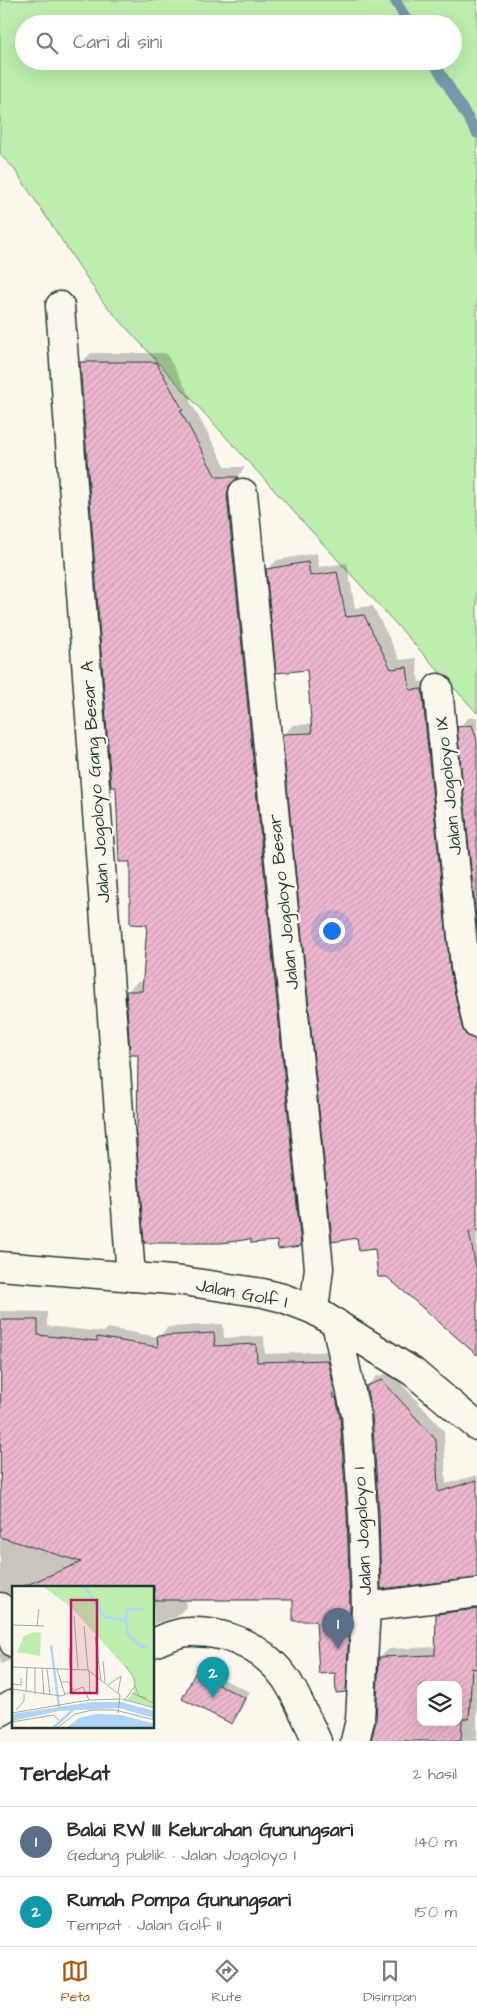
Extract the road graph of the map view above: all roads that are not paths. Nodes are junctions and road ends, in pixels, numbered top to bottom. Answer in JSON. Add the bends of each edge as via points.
{"nodes":[{"id":1,"x":60,"y":306,"type":"dead end"},
{"id":2,"x":243,"y":493,"type":"dead end"},
{"id":3,"x":438,"y":688,"type":"dead end"},
{"id":4,"x":474,"y":1014,"type":"edge"},
{"id":5,"x":0,"y":1266,"type":"edge"},
{"id":6,"x":130,"y":1268,"type":"junction"},
{"id":7,"x":325,"y":1317,"type":"junction"},
{"id":8,"x":477,"y":1426,"type":"edge"},
{"id":9,"x":477,"y":1593,"type":"edge"},
{"id":10,"x":0,"y":1607,"type":"edge"},
{"id":11,"x":366,"y":1607,"type":"junction"},
{"id":12,"x":12,"y":1638,"type":"edge"},
{"id":13,"x":155,"y":1643,"type":"edge"},
{"id":14,"x":12,"y":1705,"type":"edge"},
{"id":15,"x":0,"y":1712,"type":"edge"},
{"id":16,"x":317,"y":1741,"type":"edge"},
{"id":17,"x":355,"y":1741,"type":"edge"}],
"edges":[{"from":1,"to":6,"type":"street","name":"Jalan Jogoloyo Gang Besar A"},
{"from":2,"to":7,"type":"street","name":"Jalan Jogoloyo Besar"},
{"from":3,"to":4,"type":"street","name":"Jalan Jogoloyo IX","via":[[465,967]]},
{"from":5,"to":6,"type":"street","name":"Jalan Golf I"},
{"from":6,"to":7,"type":"street","name":"Jalan Golf I","via":[[183,1282],[283,1298]]},
{"from":7,"to":8,"type":"street","name":"Jalan Golf I","via":[[413,1372]]},
{"from":7,"to":11,"type":"street","name":"Jalan Jogoloyo I","via":[[356,1415]]},
{"from":9,"to":11,"type":"street"},
{"from":10,"to":12,"type":"street"},
{"from":11,"to":17,"type":"street","name":"Jalan Jogoloyo I","via":[[360,1720]]},
{"from":13,"to":16,"type":"street","via":[[189,1632],[206,1633],[236,1638],[257,1650],[292,1688]]},
{"from":14,"to":15,"type":"street"}]}
